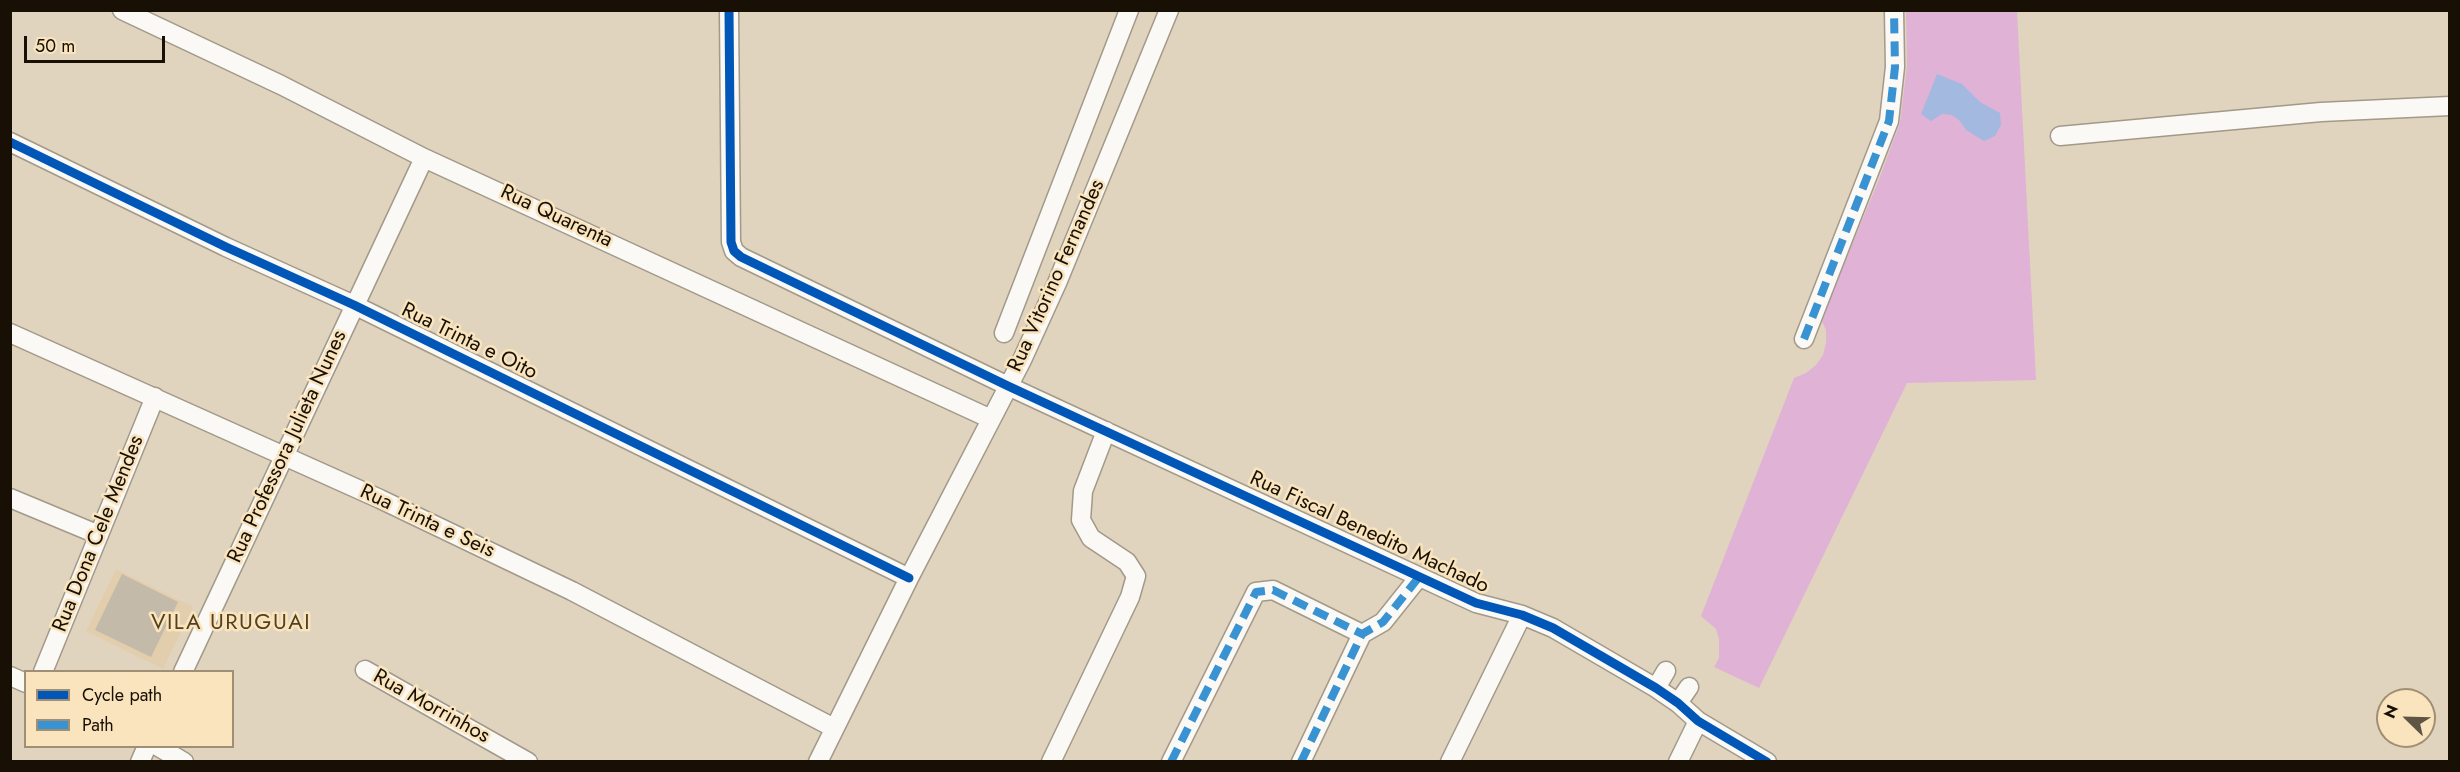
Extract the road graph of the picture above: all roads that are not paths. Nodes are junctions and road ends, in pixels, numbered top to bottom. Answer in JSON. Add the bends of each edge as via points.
{"nodes":[{"id":1,"x":122,"y":10,"type":"edge"},
{"id":2,"x":729,"y":10,"type":"edge"},
{"id":3,"x":1129,"y":10,"type":"edge"},
{"id":4,"x":1169,"y":10,"type":"edge"},
{"id":5,"x":1894,"y":10,"type":"edge"},
{"id":6,"x":2450,"y":106,"type":"edge"},
{"id":7,"x":2060,"y":136,"type":"dead end"},
{"id":8,"x":10,"y":142,"type":"edge"},
{"id":9,"x":424,"y":158,"type":"junction"},
{"id":10,"x":354,"y":305,"type":"junction"},
{"id":11,"x":10,"y":333,"type":"edge"},
{"id":12,"x":1004,"y":333,"type":"dead end"},
{"id":13,"x":1804,"y":339,"type":"dead end"},
{"id":14,"x":1008,"y":386,"type":"junction"},
{"id":15,"x":155,"y":397,"type":"junction"},
{"id":16,"x":991,"y":419,"type":"junction"},
{"id":17,"x":1106,"y":431,"type":"junction"},
{"id":18,"x":284,"y":456,"type":"junction"},
{"id":19,"x":10,"y":498,"type":"edge"},
{"id":20,"x":99,"y":535,"type":"junction"},
{"id":21,"x":1419,"y":577,"type":"junction"},
{"id":22,"x":909,"y":578,"type":"junction"},
{"id":23,"x":1522,"y":615,"type":"junction"},
{"id":24,"x":1362,"y":633,"type":"junction"},
{"id":25,"x":44,"y":670,"type":"edge"},
{"id":26,"x":184,"y":670,"type":"edge"},
{"id":27,"x":365,"y":670,"type":"dead end"},
{"id":28,"x":1666,"y":671,"type":"dead end"},
{"id":29,"x":10,"y":676,"type":"edge"},
{"id":30,"x":24,"y":682,"type":"edge"},
{"id":31,"x":1689,"y":687,"type":"dead end"},
{"id":32,"x":1656,"y":688,"type":"junction"},
{"id":33,"x":1678,"y":703,"type":"junction"},
{"id":34,"x":1698,"y":721,"type":"junction"},
{"id":35,"x":834,"y":728,"type":"junction"},
{"id":36,"x":147,"y":748,"type":"edge"},
{"id":37,"x":159,"y":748,"type":"edge"},
{"id":38,"x":140,"y":762,"type":"edge"},
{"id":39,"x":184,"y":762,"type":"edge"},
{"id":40,"x":528,"y":762,"type":"edge"},
{"id":41,"x":819,"y":762,"type":"edge"},
{"id":42,"x":1051,"y":762,"type":"edge"},
{"id":43,"x":1171,"y":762,"type":"edge"},
{"id":44,"x":1301,"y":762,"type":"edge"},
{"id":45,"x":1450,"y":762,"type":"edge"},
{"id":46,"x":1678,"y":762,"type":"edge"},
{"id":47,"x":1767,"y":762,"type":"edge"}],
"edges":[{"from":1,"to":9,"type":"street","name":"Rua Quarenta"},
{"from":2,"to":14,"type":"street","name":"Rua Fiscal Benedito Machado","via":[[734,251]]},
{"from":3,"to":12,"type":"street"},
{"from":4,"to":14,"type":"street","name":"Rua Vitorino Fernandes","via":[[1057,284]]},
{"from":5,"to":13,"type":"street","via":[[1895,67],[1889,121]]},
{"from":6,"to":7,"type":"street","via":[[2321,112]]},
{"from":8,"to":10,"type":"street","name":"Rua Trinta e Oito"},
{"from":9,"to":10,"type":"street","name":"Rua Professora Julieta Nunes"},
{"from":9,"to":16,"type":"street","name":"Rua Quarenta"},
{"from":10,"to":18,"type":"street","name":"Rua Professora Julieta Nunes"},
{"from":10,"to":22,"type":"street","name":"Rua Trinta e Oito"},
{"from":11,"to":15,"type":"street","name":"Rua Trinta e Seis"},
{"from":14,"to":16,"type":"street","name":"Rua Vitorino Fernandes"},
{"from":14,"to":17,"type":"street","name":"Rua Fiscal Benedito Machado"},
{"from":15,"to":18,"type":"street","name":"Rua Trinta e Seis"},
{"from":15,"to":20,"type":"street","name":"Rua Dona Cele Mendes"},
{"from":16,"to":22,"type":"street","name":"Rua Vitorino Fernandes"},
{"from":17,"to":21,"type":"street","name":"Rua Fiscal Benedito Machado"},
{"from":17,"to":42,"type":"street","via":[[1083,491],[1081,520],[1091,538],[1127,562],[1136,576],[1130,597]]},
{"from":18,"to":26,"type":"street","name":"Rua Professora Julieta Nunes"},
{"from":18,"to":35,"type":"street","name":"Rua Trinta e Seis","via":[[572,591]]},
{"from":19,"to":20,"type":"street"},
{"from":20,"to":25,"type":"street","name":"Rua Dona Cele Mendes"},
{"from":21,"to":23,"type":"street","name":"Rua Fiscal Benedito Machado","via":[[1476,603]]},
{"from":21,"to":24,"type":"street","via":[[1383,622]]},
{"from":22,"to":35,"type":"street","name":"Rua Vitorino Fernandes"},
{"from":23,"to":32,"type":"street","name":"Rua Fiscal Benedito Machado","via":[[1553,628]]},
{"from":23,"to":45,"type":"street"},
{"from":24,"to":43,"type":"street","via":[[1273,590],[1256,592]]},
{"from":24,"to":44,"type":"street"},
{"from":27,"to":40,"type":"street","name":"Rua Morrinhos"},
{"from":28,"to":32,"type":"street"},
{"from":29,"to":30,"type":"street"},
{"from":31,"to":33,"type":"street"},
{"from":32,"to":33,"type":"street","name":"Rua Fiscal Benedito Machado"},
{"from":33,"to":34,"type":"street","name":"Rua Fiscal Benedito Machado"},
{"from":34,"to":46,"type":"street"},
{"from":34,"to":47,"type":"street","name":"Rua Fiscal Benedito Machado"},
{"from":35,"to":41,"type":"street","name":"Rua Vitorino Fernandes"},
{"from":36,"to":38,"type":"street"},
{"from":37,"to":39,"type":"street"}]}
